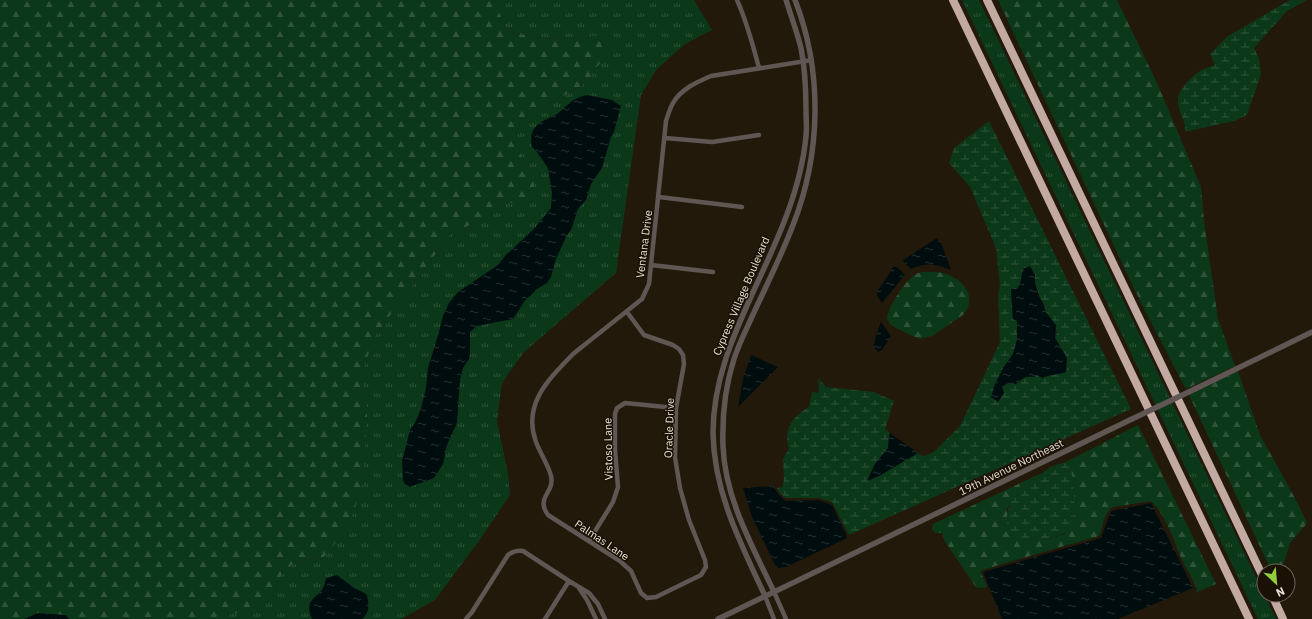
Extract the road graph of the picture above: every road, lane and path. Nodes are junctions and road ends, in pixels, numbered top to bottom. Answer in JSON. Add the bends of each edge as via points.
{"nodes":[{"id":1,"x":737,"y":0,"type":"edge"},
{"id":2,"x":786,"y":0,"type":"edge"},
{"id":3,"x":796,"y":0,"type":"edge"},
{"id":4,"x":953,"y":0,"type":"edge"},
{"id":5,"x":987,"y":0,"type":"edge"},
{"id":6,"x":812,"y":60,"type":"junction"},
{"id":7,"x":803,"y":62,"type":"junction"},
{"id":8,"x":759,"y":68,"type":"junction"},
{"id":9,"x":759,"y":134,"type":"dead end"},
{"id":10,"x":665,"y":138,"type":"junction"},
{"id":11,"x":659,"y":197,"type":"junction"},
{"id":12,"x":742,"y":207,"type":"dead end"},
{"id":13,"x":651,"y":265,"type":"junction"},
{"id":14,"x":713,"y":272,"type":"dead end"},
{"id":15,"x":627,"y":312,"type":"junction"},
{"id":16,"x":1312,"y":332,"type":"edge"},
{"id":17,"x":676,"y":408,"type":"junction"},
{"id":18,"x":544,"y":510,"type":"joint"},
{"id":19,"x":589,"y":541,"type":"junction"},
{"id":20,"x":1256,"y":563,"type":"edge"},
{"id":21,"x":569,"y":581,"type":"junction"},
{"id":22,"x":684,"y":583,"type":"joint"},
{"id":23,"x":578,"y":586,"type":"junction"},
{"id":24,"x":774,"y":592,"type":"junction"},
{"id":25,"x":765,"y":596,"type":"junction"},
{"id":26,"x":1276,"y":603,"type":"edge"},
{"id":27,"x":466,"y":619,"type":"edge"},
{"id":28,"x":545,"y":619,"type":"edge"},
{"id":29,"x":596,"y":619,"type":"edge"},
{"id":30,"x":605,"y":619,"type":"edge"},
{"id":31,"x":718,"y":619,"type":"edge"},
{"id":32,"x":774,"y":619,"type":"edge"},
{"id":33,"x":786,"y":619,"type":"edge"},
{"id":34,"x":1249,"y":619,"type":"edge"},
{"id":35,"x":1283,"y":619,"type":"edge"}],
"edges":[{"from":1,"to":8,"type":"street","via":[[750,33]]},
{"from":2,"to":7,"type":"street","name":"Cypress Village Boulevard"},
{"from":3,"to":6,"type":"street","name":"Cypress Village Boulevard","via":[[806,28]]},
{"from":4,"to":34,"type":"highway"},
{"from":5,"to":20,"type":"highway"},
{"from":6,"to":7,"type":"street","name":"Ventana Drive"},
{"from":6,"to":24,"type":"street","name":"Cypress Village Boulevard","via":[[815,130],[804,195],[793,227],[734,359],[723,422],[726,468],[736,510]]},
{"from":7,"to":8,"type":"street","name":"Ventana Drive"},
{"from":7,"to":25,"type":"street","name":"Cypress Village Boulevard","via":[[807,135],[801,168],[791,205],[726,355],[714,412],[714,449],[722,494],[736,533]]},
{"from":8,"to":10,"type":"street","name":"Ventana Drive","via":[[711,76],[683,91],[673,102],[666,121]]},
{"from":9,"to":10,"type":"street","via":[[712,142]]},
{"from":10,"to":11,"type":"street","name":"Ventana Drive"},
{"from":11,"to":12,"type":"street"},
{"from":11,"to":13,"type":"street","name":"Ventana Drive"},
{"from":13,"to":14,"type":"street"},
{"from":13,"to":15,"type":"street","name":"Ventana Drive","via":[[649,284],[642,299]]},
{"from":15,"to":17,"type":"street","name":"Oracle Drive","via":[[644,335],[672,345],[683,355],[684,364]]},
{"from":15,"to":18,"type":"street","name":"Ventana Drive","via":[[569,358],[541,391],[534,404],[534,435],[551,476],[551,487],[543,501]]},
{"from":16,"to":24,"type":"street","name":"19th Avenue Northeast","bridge":true},
{"from":17,"to":19,"type":"street","name":"Vistoso Lane","via":[[625,403],[617,408],[615,443],[618,487],[613,502]]},
{"from":17,"to":22,"type":"street","name":"Oracle Drive","via":[[675,458],[680,488],[706,567],[701,575]]},
{"from":18,"to":19,"type":"street","name":"Palmas Lane","via":[[548,516]]},
{"from":19,"to":22,"type":"street","name":"Palmas Lane","via":[[631,571],[640,593],[647,598],[656,597]]},
{"from":21,"to":23,"type":"street"},
{"from":21,"to":27,"type":"street","via":[[523,551],[515,551],[508,555]]},
{"from":21,"to":28,"type":"street"},
{"from":23,"to":29,"type":"street"},
{"from":23,"to":30,"type":"street","via":[[589,593],[598,604]]},
{"from":24,"to":25,"type":"street","name":"19th Avenue Northeast"},
{"from":24,"to":33,"type":"street"},
{"from":25,"to":31,"type":"street","name":"19th Avenue Northeast"},
{"from":25,"to":32,"type":"street"},
{"from":26,"to":35,"type":"highway"}]}
